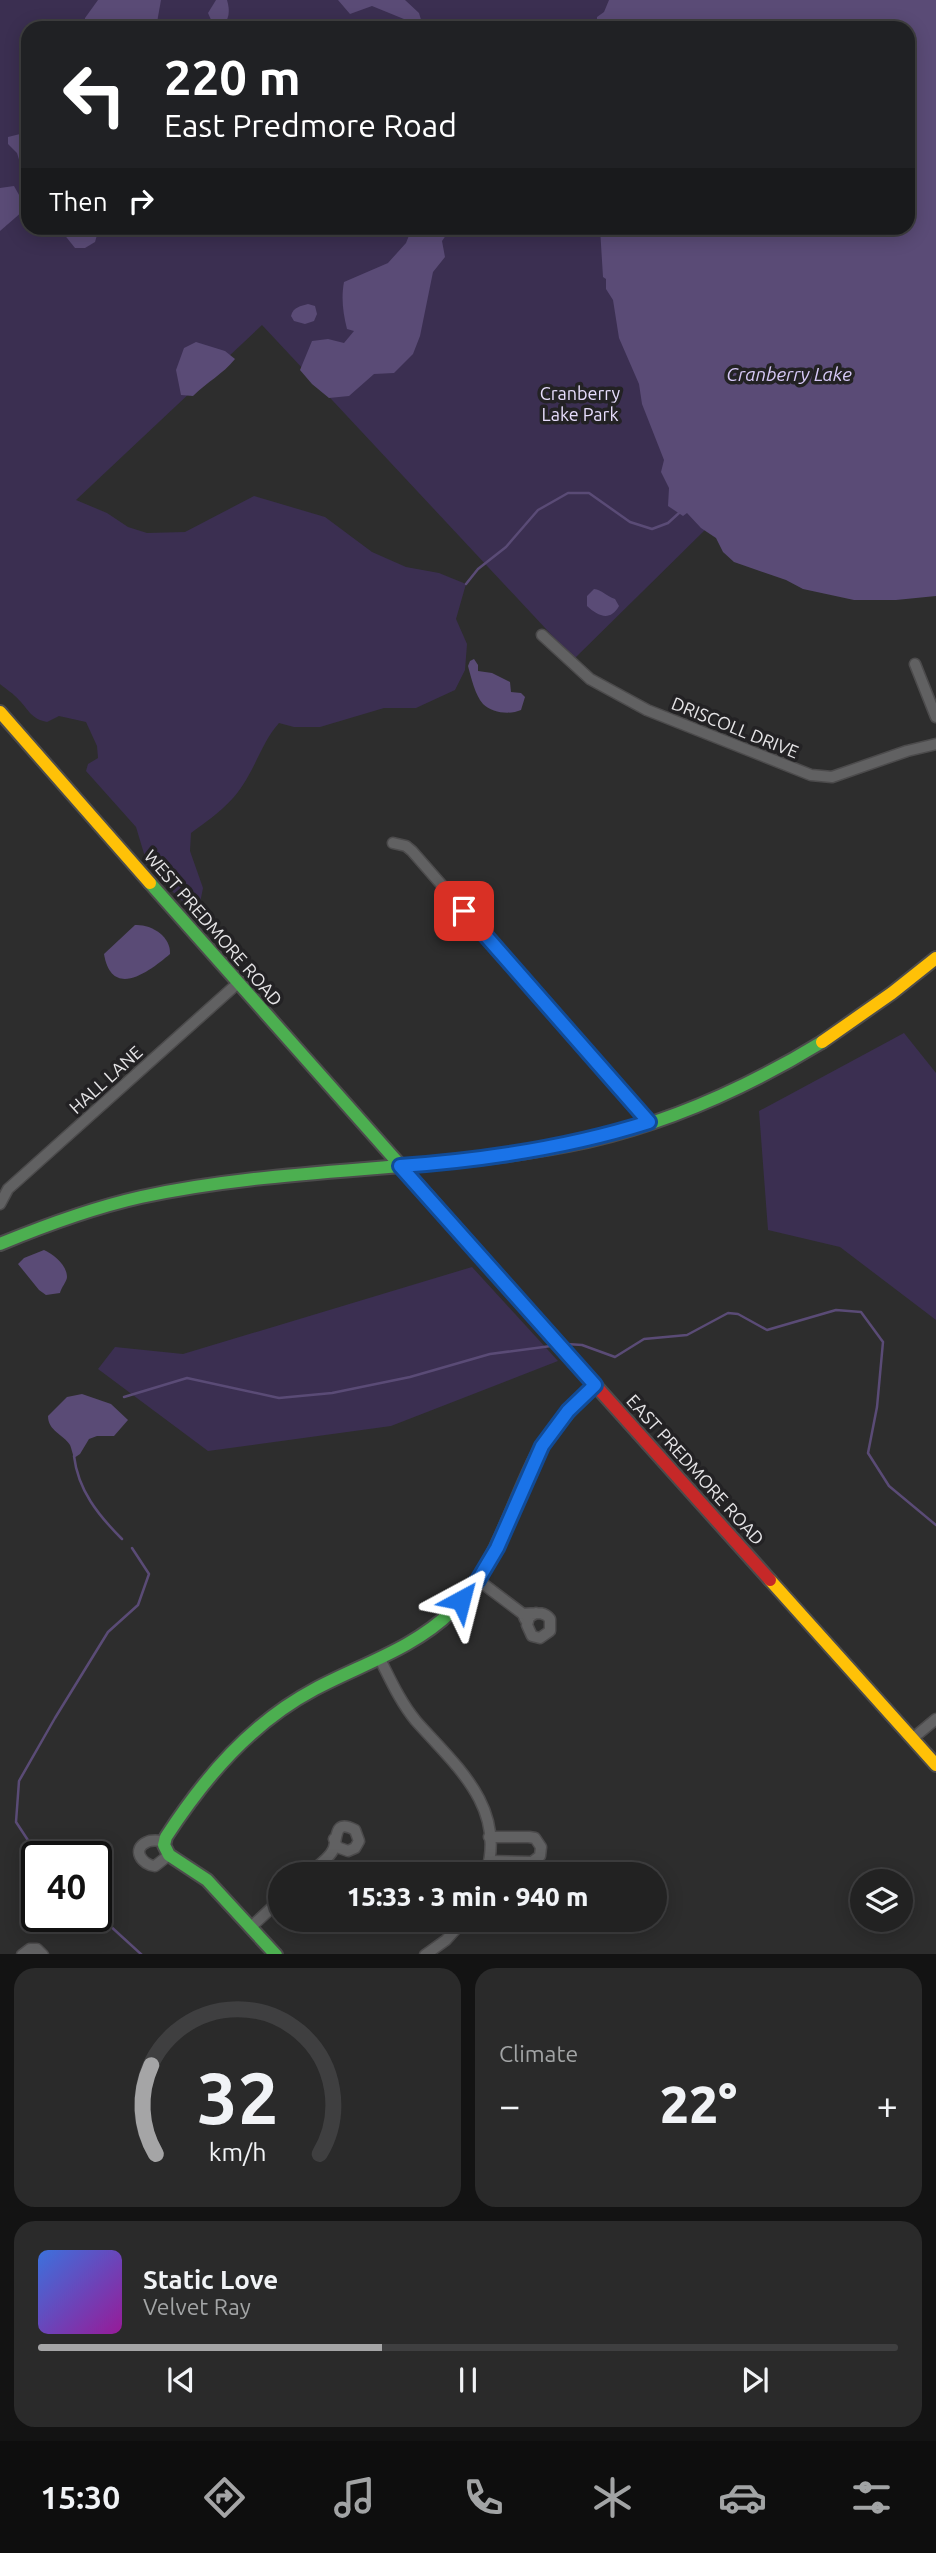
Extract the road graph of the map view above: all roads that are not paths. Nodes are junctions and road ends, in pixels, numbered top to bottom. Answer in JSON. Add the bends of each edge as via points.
{"nodes":[{"id":1,"x":542,"y":635,"type":"dead end"},
{"id":2,"x":915,"y":664,"type":"dead end"},
{"id":3,"x":0,"y":712,"type":"edge"},
{"id":4,"x":936,"y":717,"type":"edge"},
{"id":5,"x":936,"y":744,"type":"edge"},
{"id":6,"x":393,"y":843,"type":"dead end"},
{"id":7,"x":936,"y":958,"type":"edge"},
{"id":8,"x":238,"y":984,"type":"junction"},
{"id":9,"x":649,"y":1122,"type":"junction"},
{"id":10,"x":400,"y":1166,"type":"junction"},
{"id":11,"x":0,"y":1204,"type":"edge"},
{"id":12,"x":1,"y":1240,"type":"edge"},
{"id":13,"x":595,"y":1385,"type":"junction"},
{"id":14,"x":478,"y":1580,"type":"junction"},
{"id":15,"x":536,"y":1613,"type":"junction"},
{"id":16,"x":523,"y":1614,"type":"junction"},
{"id":17,"x":527,"y":1625,"type":"junction"},
{"id":18,"x":381,"y":1661,"type":"junction"},
{"id":19,"x":936,"y":1719,"type":"edge"},
{"id":20,"x":912,"y":1739,"type":"junction"},
{"id":21,"x":936,"y":1765,"type":"edge"},
{"id":22,"x":489,"y":1837,"type":"junction"},
{"id":23,"x":334,"y":1839,"type":"junction"},
{"id":24,"x":165,"y":1841,"type":"junction"},
{"id":25,"x":344,"y":1851,"type":"junction"},
{"id":26,"x":332,"y":1852,"type":"junction"},
{"id":27,"x":169,"y":1855,"type":"junction"},
{"id":28,"x":489,"y":1861,"type":"joint"},
{"id":29,"x":321,"y":1862,"type":"edge"},
{"id":30,"x":268,"y":1911,"type":"edge"},
{"id":31,"x":251,"y":1927,"type":"junction"},
{"id":32,"x":453,"y":1932,"type":"edge"},
{"id":33,"x":23,"y":1954,"type":"edge"},
{"id":34,"x":42,"y":1954,"type":"edge"},
{"id":35,"x":275,"y":1954,"type":"edge"},
{"id":36,"x":426,"y":1954,"type":"edge"}],
"edges":[{"from":1,"to":5,"type":"street","name":"DRISCOLL DRIVE","via":[[590,678],[647,710],[811,775],[832,777]]},
{"from":2,"to":4,"type":"street"},
{"from":3,"to":8,"type":"street","name":"WEST PREDMORE ROAD"},
{"from":6,"to":9,"type":"street","via":[[412,851]]},
{"from":7,"to":9,"type":"street","via":[[860,1018],[803,1055],[733,1090]]},
{"from":8,"to":10,"type":"street","name":"WEST PREDMORE ROAD"},
{"from":8,"to":11,"type":"street","name":"HALL LANE","via":[[8,1189]]},
{"from":9,"to":10,"type":"street","via":[[537,1151]]},
{"from":10,"to":12,"type":"street","via":[[237,1180],[159,1193]]},
{"from":10,"to":13,"type":"street","name":"EAST PREDMORE ROAD"},
{"from":13,"to":14,"type":"street","via":[[542,1446]]},
{"from":13,"to":20,"type":"street","name":"EAST PREDMORE ROAD"},
{"from":14,"to":16,"type":"street"},
{"from":14,"to":18,"type":"street","via":[[425,1635]]},
{"from":15,"to":16,"type":"street"},
{"from":15,"to":17,"type":"street"},
{"from":15,"to":17,"type":"street","via":[[550,1619],[548,1634],[536,1637]]},
{"from":16,"to":17,"type":"street"},
{"from":18,"to":22,"type":"street","via":[[415,1719],[468,1779],[482,1805]]},
{"from":18,"to":24,"type":"street","via":[[297,1700],[248,1736],[200,1785]]},
{"from":19,"to":20,"type":"street"},
{"from":20,"to":21,"type":"street","name":"EAST PREDMORE ROAD"},
{"from":22,"to":28,"type":"street"},
{"from":22,"to":28,"type":"street","via":[[535,1838],[541,1851],[532,1862]]},
{"from":23,"to":25,"type":"street"},
{"from":23,"to":25,"type":"street","via":[[344,1827],[355,1830],[358,1845]]},
{"from":23,"to":26,"type":"street"},
{"from":24,"to":27,"type":"street"},
{"from":24,"to":27,"type":"street","via":[[148,1841],[139,1855],[151,1866]]},
{"from":25,"to":26,"type":"street"},
{"from":26,"to":29,"type":"street"},
{"from":27,"to":31,"type":"street","via":[[207,1880]]},
{"from":30,"to":31,"type":"street"},
{"from":31,"to":35,"type":"street"},
{"from":32,"to":36,"type":"street"},
{"from":33,"to":34,"type":"street","via":[[37,1949]]}]}
